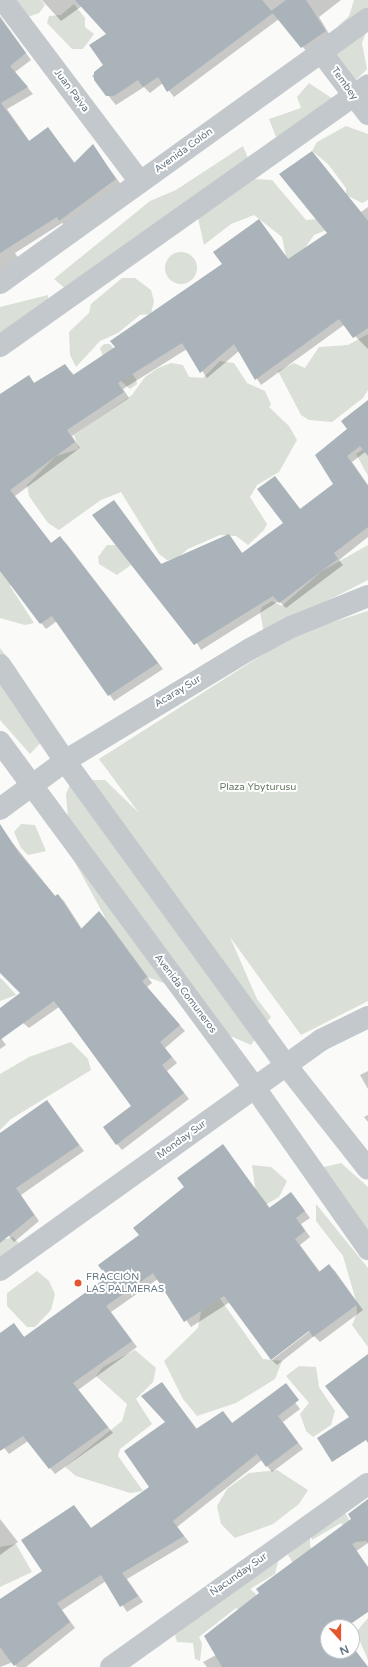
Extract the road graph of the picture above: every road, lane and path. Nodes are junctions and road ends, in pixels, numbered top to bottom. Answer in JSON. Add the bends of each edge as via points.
{"nodes":[{"id":1,"x":3,"y":0,"type":"edge"},
{"id":2,"x":368,"y":19,"type":"edge"},
{"id":3,"x":321,"y":52,"type":"junction"},
{"id":4,"x":360,"y":90,"type":"edge"},
{"id":5,"x":368,"y":114,"type":"edge"},
{"id":6,"x":140,"y":182,"type":"junction"},
{"id":7,"x":0,"y":283,"type":"edge"},
{"id":8,"x":0,"y":346,"type":"edge"},
{"id":9,"x":368,"y":596,"type":"edge"},
{"id":10,"x":0,"y":664,"type":"edge"},
{"id":11,"x":0,"y":742,"type":"edge"},
{"id":12,"x":65,"y":761,"type":"junction"},
{"id":13,"x":31,"y":786,"type":"junction"},
{"id":14,"x":0,"y":809,"type":"edge"},
{"id":15,"x":368,"y":1017,"type":"edge"},
{"id":16,"x":286,"y":1064,"type":"junction"},
{"id":17,"x":255,"y":1088,"type":"junction"},
{"id":18,"x":368,"y":1169,"type":"edge"},
{"id":19,"x":368,"y":1249,"type":"edge"},
{"id":20,"x":0,"y":1270,"type":"edge"},
{"id":21,"x":368,"y":1484,"type":"edge"},
{"id":22,"x":110,"y":1667,"type":"edge"}],
"edges":[{"from":1,"to":6,"type":"street","name":"Juan Paiva"},
{"from":2,"to":3,"type":"street","name":"Avenida Colón"},
{"from":3,"to":4,"type":"street","name":"Tembey"},
{"from":3,"to":6,"type":"street","name":"Avenida Colón"},
{"from":4,"to":5,"type":"street","name":"Tembey"},
{"from":4,"to":8,"type":"street"},
{"from":6,"to":7,"type":"street","name":"Avenida Colón"},
{"from":9,"to":12,"type":"street","name":"Acaray Sur","via":[[291,627],[250,649]]},
{"from":10,"to":12,"type":"street"},
{"from":11,"to":13,"type":"street","name":"Avenida Comuneros"},
{"from":12,"to":13,"type":"street","name":"Acaray Sur"},
{"from":12,"to":16,"type":"street"},
{"from":13,"to":14,"type":"street","name":"Acaray Sur"},
{"from":13,"to":17,"type":"street","name":"Avenida Comuneros"},
{"from":15,"to":16,"type":"street","name":"Monday Sur","via":[[321,1040]]},
{"from":16,"to":17,"type":"street","name":"Monday Sur"},
{"from":16,"to":18,"type":"street"},
{"from":17,"to":19,"type":"street","name":"Avenida Comuneros"},
{"from":17,"to":20,"type":"street","name":"Monday Sur"},
{"from":21,"to":22,"type":"street","name":"Ńacunday Sur"}]}
